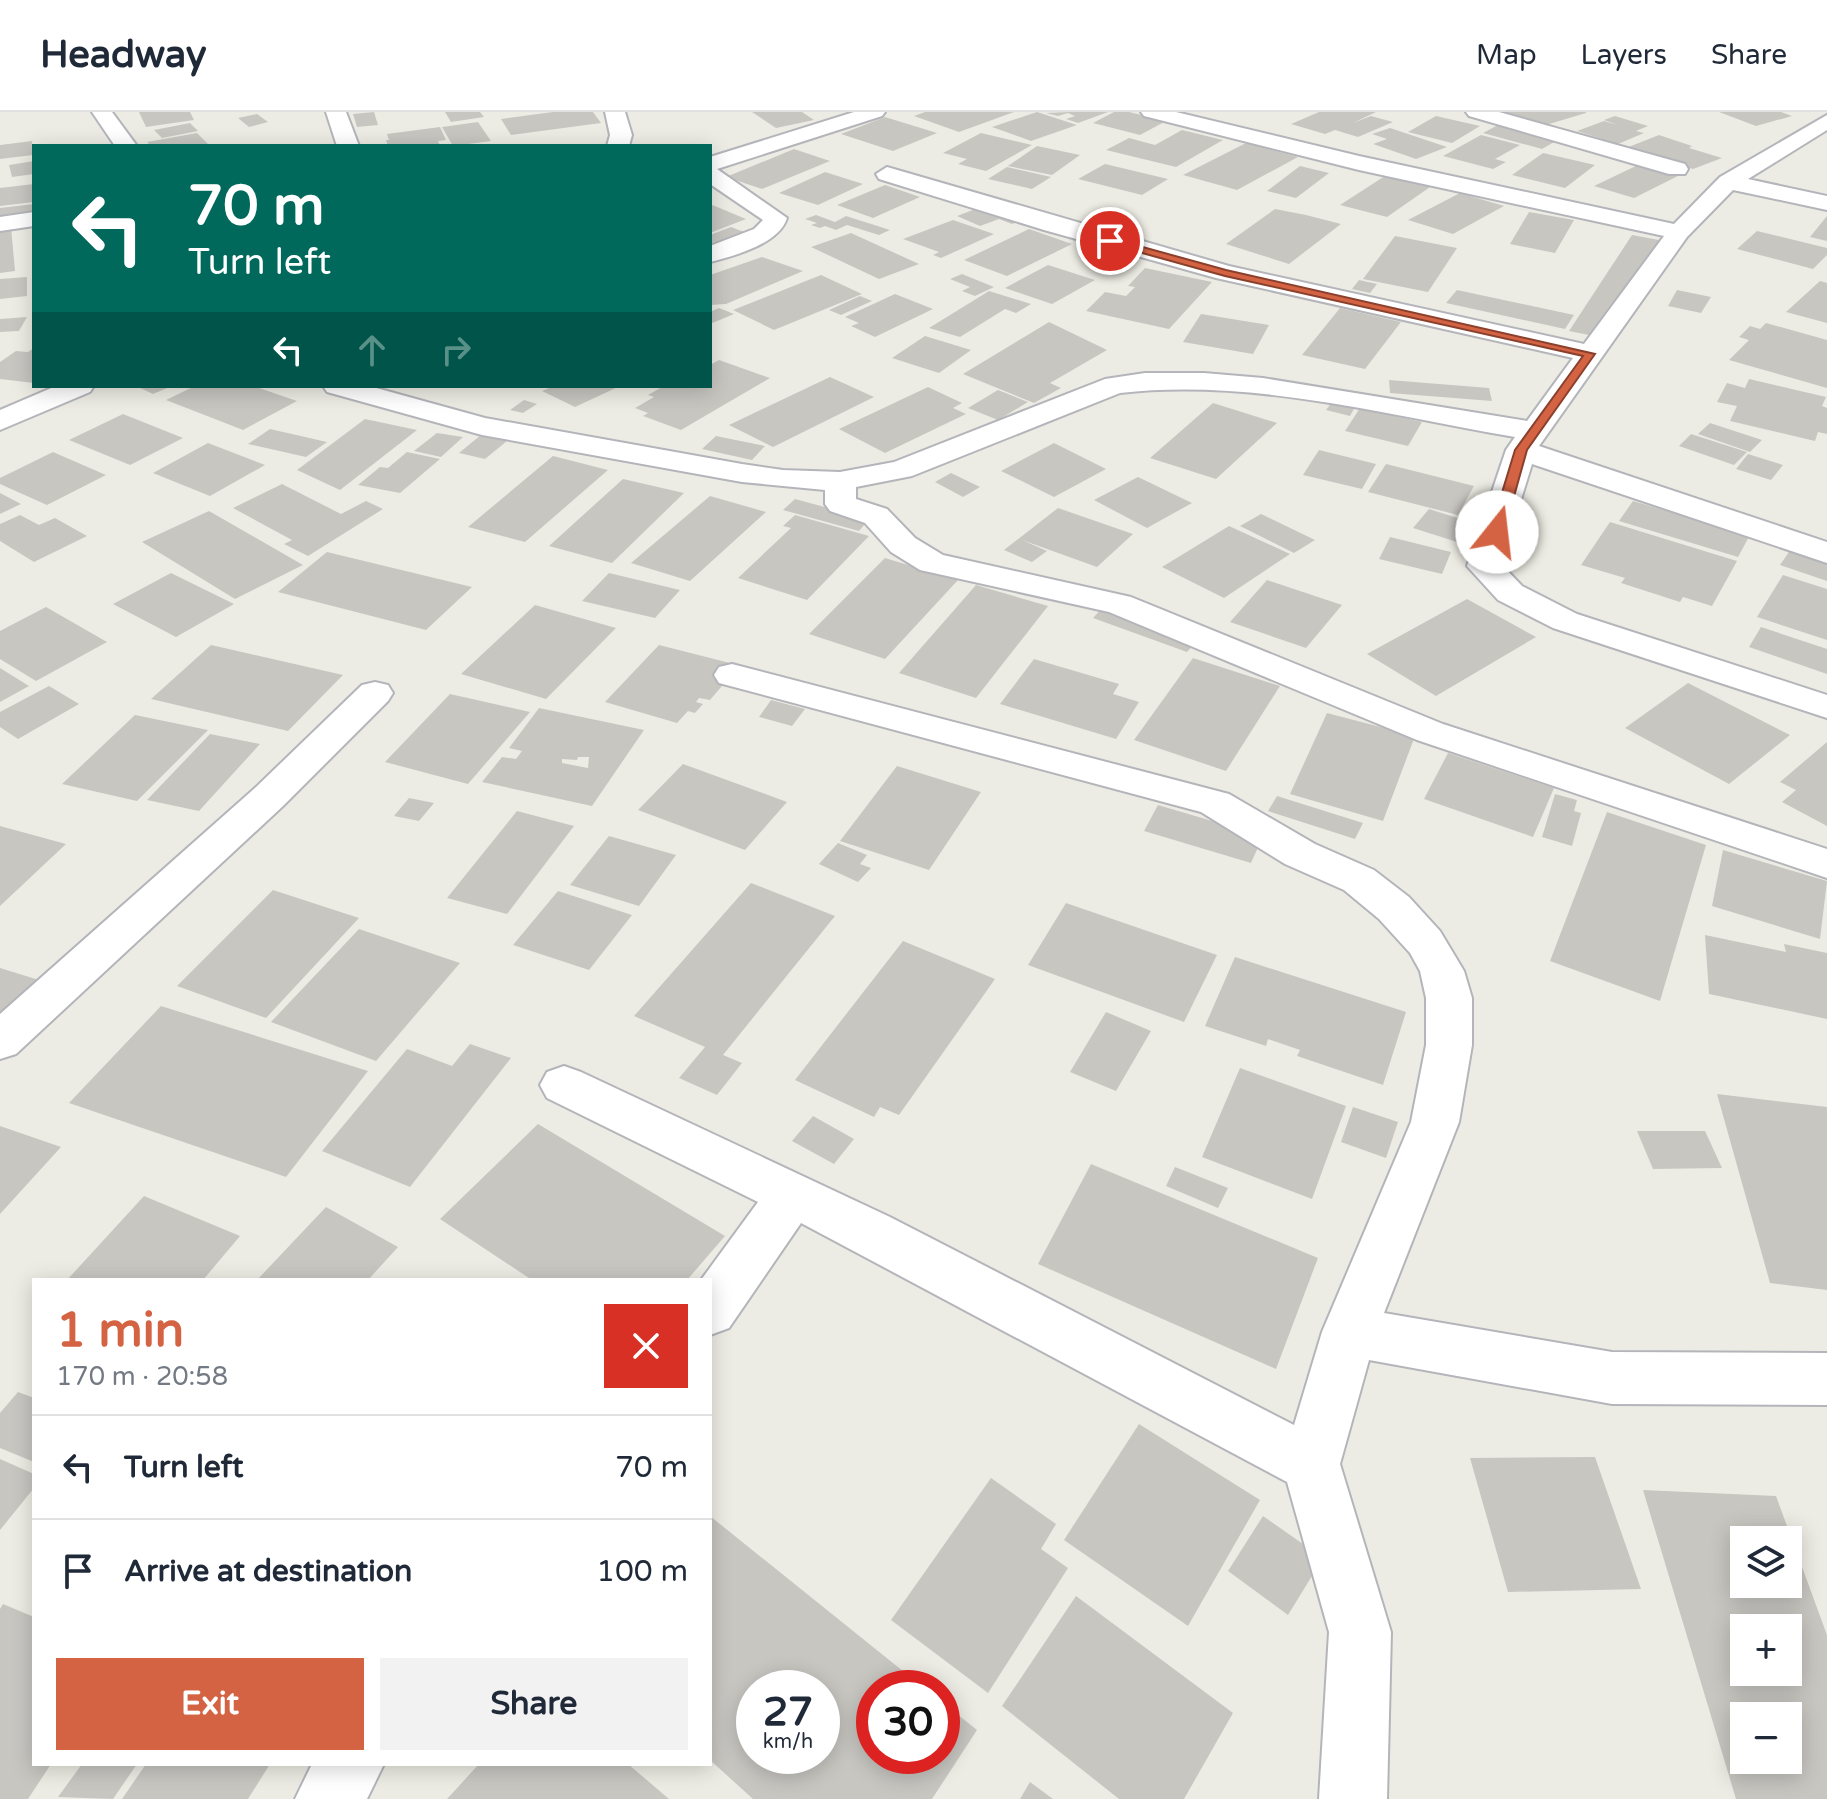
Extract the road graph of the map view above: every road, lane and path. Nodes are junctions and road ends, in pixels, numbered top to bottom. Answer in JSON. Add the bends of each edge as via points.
{"nodes":[{"id":1,"x":102,"y":112,"type":"edge"},
{"id":2,"x":336,"y":112,"type":"edge"},
{"id":3,"x":615,"y":112,"type":"edge"},
{"id":4,"x":875,"y":112,"type":"edge"},
{"id":5,"x":1151,"y":112,"type":"edge"},
{"id":6,"x":1476,"y":112,"type":"edge"},
{"id":7,"x":1827,"y":121,"type":"edge"},
{"id":8,"x":125,"y":144,"type":"edge"},
{"id":9,"x":347,"y":144,"type":"edge"},
{"id":10,"x":619,"y":144,"type":"edge"},
{"id":11,"x":712,"y":163,"type":"edge"},
{"id":12,"x":1677,"y":169,"type":"dead end"},
{"id":13,"x":887,"y":174,"type":"dead end"},
{"id":14,"x":712,"y":175,"type":"edge"},
{"id":15,"x":1728,"y":182,"type":"junction"},
{"id":16,"x":1827,"y":203,"type":"edge"},
{"id":17,"x":32,"y":219,"type":"edge"},
{"id":18,"x":0,"y":224,"type":"edge"},
{"id":19,"x":1679,"y":232,"type":"junction"},
{"id":20,"x":712,"y":254,"type":"edge"},
{"id":21,"x":1590,"y":354,"type":"junction"},
{"id":22,"x":75,"y":388,"type":"edge"},
{"id":23,"x":344,"y":388,"type":"edge"},
{"id":24,"x":0,"y":421,"type":"edge"},
{"id":25,"x":1527,"y":440,"type":"junction"},
{"id":26,"x":840,"y":481,"type":"junction"},
{"id":27,"x":1827,"y":553,"type":"edge"},
{"id":28,"x":732,"y":675,"type":"dead end"},
{"id":29,"x":375,"y":693,"type":"dead end"},
{"id":30,"x":1827,"y":707,"type":"edge"},
{"id":31,"x":1827,"y":864,"type":"edge"},
{"id":32,"x":0,"y":1041,"type":"edge"},
{"id":33,"x":564,"y":1085,"type":"dead end"},
{"id":34,"x":792,"y":1195,"type":"junction"},
{"id":35,"x":712,"y":1308,"type":"edge"},
{"id":36,"x":1349,"y":1332,"type":"junction"},
{"id":37,"x":1827,"y":1379,"type":"edge"},
{"id":38,"x":1311,"y":1464,"type":"junction"},
{"id":39,"x":350,"y":1766,"type":"edge"},
{"id":40,"x":329,"y":1799,"type":"edge"},
{"id":41,"x":1353,"y":1799,"type":"edge"}],
"edges":[{"from":1,"to":8,"type":"street"},
{"from":2,"to":9,"type":"street"},
{"from":3,"to":10,"type":"street"},
{"from":4,"to":11,"type":"street"},
{"from":5,"to":19,"type":"street"},
{"from":6,"to":12,"type":"street"},
{"from":7,"to":15,"type":"street"},
{"from":13,"to":21,"type":"street","via":[[1225,273]]},
{"from":14,"to":20,"type":"street","via":[[775,218],[762,234]]},
{"from":15,"to":16,"type":"street"},
{"from":15,"to":19,"type":"street"},
{"from":17,"to":18,"type":"street"},
{"from":19,"to":21,"type":"street"},
{"from":21,"to":25,"type":"street"},
{"from":22,"to":24,"type":"street"},
{"from":23,"to":26,"type":"street","via":[[482,426],[742,473]]},
{"from":25,"to":26,"type":"street","via":[[1278,388],[1196,379],[1145,380],[1115,385],[901,470]]},
{"from":25,"to":27,"type":"street"},
{"from":25,"to":30,"type":"street","via":[[1484,566],[1510,593],[1565,621]]},
{"from":26,"to":31,"type":"street","via":[[841,504],[876,516],[903,545],[932,563],[1119,604],[1430,732]]},
{"from":28,"to":36,"type":"street","via":[[1215,803],[1300,854],[1359,880],[1394,908],[1425,942],[1442,971],[1449,998],[1449,1045],[1435,1122]]},
{"from":29,"to":32,"type":"street","via":[[269,797]]},
{"from":33,"to":34,"type":"street"},
{"from":34,"to":35,"type":"street"},
{"from":34,"to":38,"type":"street"},
{"from":36,"to":37,"type":"street","via":[[1612,1378]]},
{"from":36,"to":38,"type":"street"},
{"from":38,"to":41,"type":"street","via":[[1360,1632]]},
{"from":39,"to":40,"type":"street"}]}
